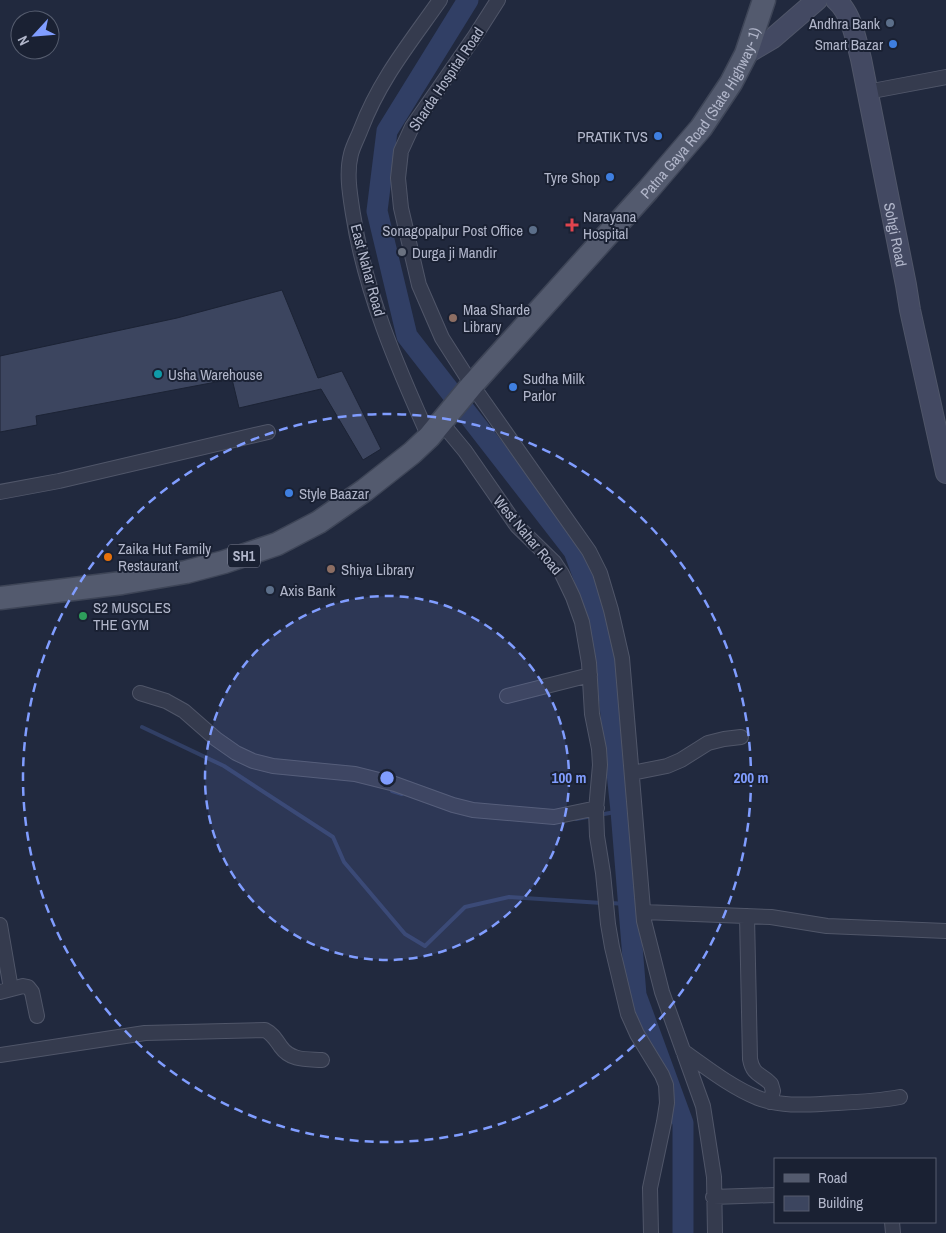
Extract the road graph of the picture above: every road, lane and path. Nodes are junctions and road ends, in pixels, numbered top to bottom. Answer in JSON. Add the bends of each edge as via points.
{"nodes":[{"id":1,"x":440,"y":0,"type":"edge"},
{"id":2,"x":498,"y":0,"type":"edge"},
{"id":3,"x":764,"y":0,"type":"edge"},
{"id":4,"x":817,"y":0,"type":"edge"},
{"id":5,"x":836,"y":0,"type":"edge"},
{"id":6,"x":746,"y":54,"type":"junction"},
{"id":7,"x":946,"y":77,"type":"edge"},
{"id":8,"x":867,"y":92,"type":"junction"},
{"id":9,"x":467,"y":391,"type":"junction"},
{"id":10,"x":439,"y":425,"type":"junction"},
{"id":11,"x":268,"y":432,"type":"dead end"},
{"id":12,"x":946,"y":473,"type":"edge"},
{"id":13,"x":0,"y":492,"type":"edge"},
{"id":14,"x":0,"y":598,"type":"edge"},
{"id":15,"x":590,"y":675,"type":"junction"},
{"id":16,"x":140,"y":693,"type":"dead end"},
{"id":17,"x":507,"y":696,"type":"dead end"},
{"id":18,"x":741,"y":737,"type":"dead end"},
{"id":19,"x":632,"y":773,"type":"junction"},
{"id":20,"x":597,"y":809,"type":"junction"},
{"id":21,"x":644,"y":912,"type":"junction"},
{"id":22,"x":747,"y":916,"type":"junction"},
{"id":23,"x":0,"y":925,"type":"edge"},
{"id":24,"x":946,"y":931,"type":"edge"},
{"id":25,"x":5,"y":990,"type":"edge"},
{"id":26,"x":37,"y":1016,"type":"dead end"},
{"id":27,"x":683,"y":1052,"type":"junction"},
{"id":28,"x":0,"y":1054,"type":"edge"},
{"id":29,"x":322,"y":1060,"type":"dead end"},
{"id":30,"x":900,"y":1097,"type":"dead end"},
{"id":31,"x":770,"y":1102,"type":"junction"},
{"id":32,"x":774,"y":1195,"type":"edge"},
{"id":33,"x":713,"y":1197,"type":"junction"},
{"id":34,"x":651,"y":1233,"type":"edge"},
{"id":35,"x":715,"y":1233,"type":"edge"}],
"edges":[{"from":1,"to":10,"type":"street","name":"East Nahar Road","via":[[373,99],[351,155],[349,189],[357,245],[396,364]]},
{"from":2,"to":9,"type":"street","name":"Sharda Hospital Road","via":[[412,127],[401,151],[398,178],[401,208],[419,285]]},
{"from":3,"to":6,"type":"main road","name":"Patna Gaya Road (State Highway- 1)","number":"SH1"},
{"from":4,"to":6,"type":"street","via":[[773,38]]},
{"from":5,"to":8,"type":"street","name":"Sohgi Road","via":[[852,25]]},
{"from":6,"to":9,"type":"main road","name":"Patna Gaya Road (State Highway- 1)","number":"SH1","via":[[731,84],[701,128]]},
{"from":7,"to":8,"type":"street"},
{"from":8,"to":12,"type":"street","name":"Sohgi Road"},
{"from":9,"to":10,"type":"main road","number":"SH1"},
{"from":9,"to":19,"type":"street","name":"Sharda Hospital Road","via":[[571,524],[600,573],[622,658]]},
{"from":10,"to":14,"type":"main road","number":"SH1","via":[[412,453],[334,512],[276,544],[186,572]]},
{"from":10,"to":15,"type":"street","name":"West Nahar Road","via":[[465,451],[517,526],[562,574],[582,622]]},
{"from":11,"to":13,"type":"street"},
{"from":15,"to":17,"type":"street"},
{"from":15,"to":20,"type":"street","name":"West Nahar Road","via":[[600,765]]},
{"from":16,"to":20,"type":"street","via":[[184,711],[216,739],[252,761],[355,774],[473,810],[554,817]]},
{"from":18,"to":19,"type":"street","via":[[708,743],[667,766]]},
{"from":19,"to":21,"type":"street","name":"Sharda Hospital Road"},
{"from":20,"to":34,"type":"street","name":"West Nahar Road","via":[[597,836],[608,924],[628,1014],[666,1085],[667,1103],[650,1188]]},
{"from":21,"to":22,"type":"street"},
{"from":21,"to":27,"type":"street","name":"Sharda Hospital Road","via":[[662,992]]},
{"from":22,"to":24,"type":"street","via":[[828,926]]},
{"from":22,"to":31,"type":"street","via":[[750,1059],[756,1074],[771,1084]]},
{"from":23,"to":25,"type":"street"},
{"from":25,"to":26,"type":"street","via":[[26,986],[31,989]]},
{"from":27,"to":31,"type":"street","via":[[725,1080]]},
{"from":27,"to":33,"type":"street","name":"Sharda Hospital Road","via":[[703,1106],[714,1177]]},
{"from":28,"to":29,"type":"street","via":[[146,1033],[265,1030],[288,1054]]},
{"from":30,"to":31,"type":"street","via":[[804,1105]]},
{"from":32,"to":33,"type":"street"},
{"from":33,"to":35,"type":"street","name":"Sharda Hospital Road"}]}
